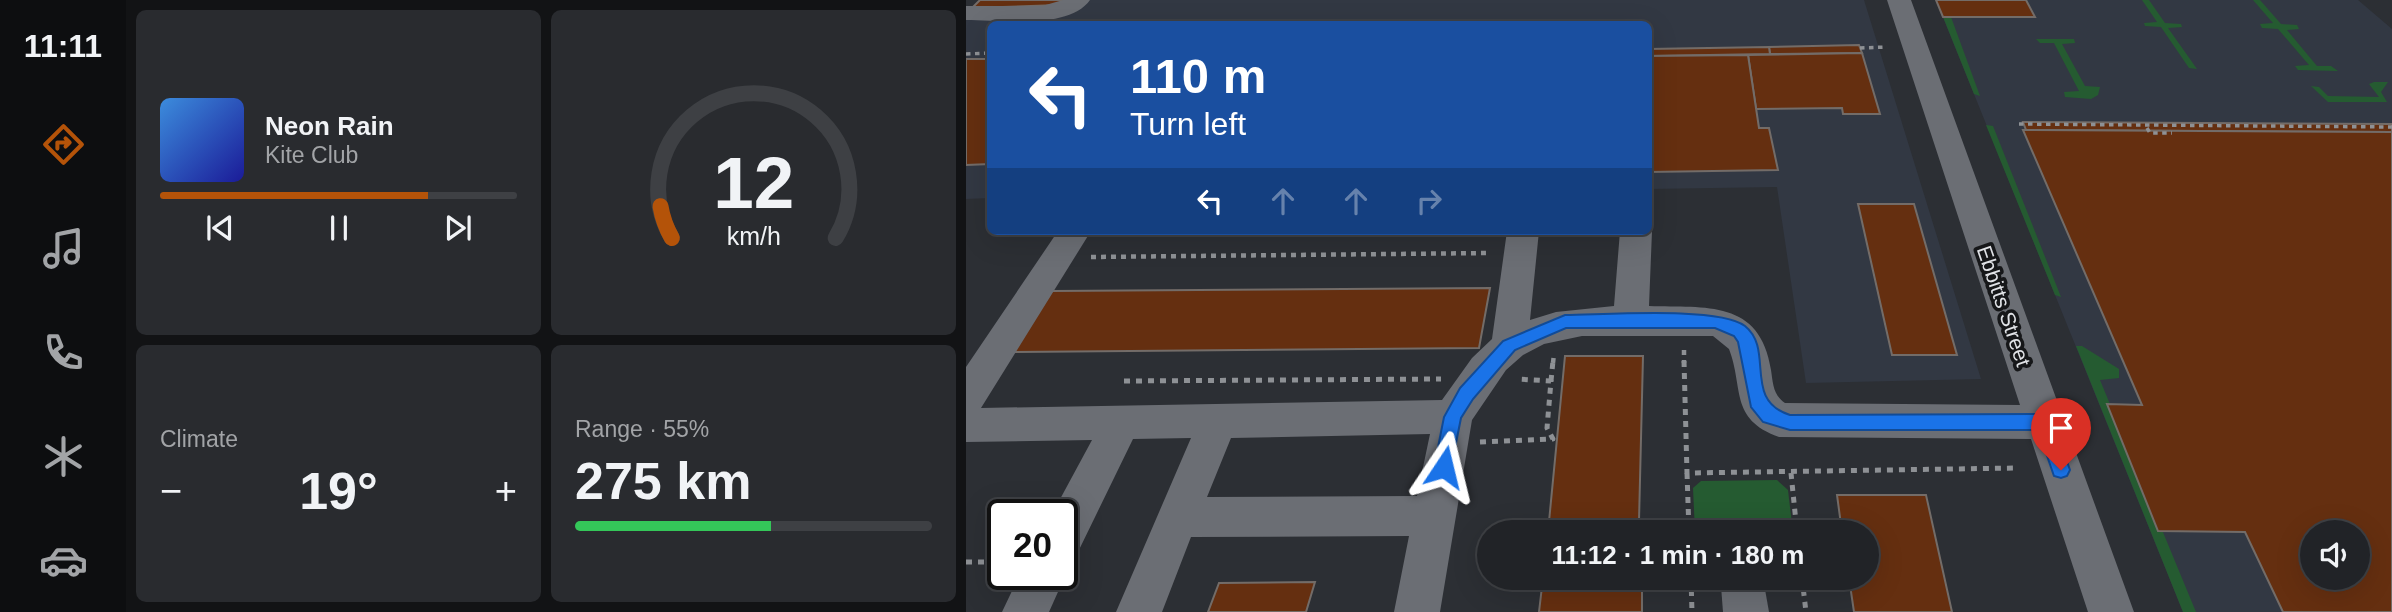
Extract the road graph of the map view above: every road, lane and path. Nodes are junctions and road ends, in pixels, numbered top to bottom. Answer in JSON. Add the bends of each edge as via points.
{"nodes":[{"id":1,"x":1078,"y":0,"type":"edge"},
{"id":2,"x":1899,"y":0,"type":"edge"},
{"id":3,"x":966,"y":13,"type":"edge"},
{"id":4,"x":1887,"y":47,"type":"dead end"},
{"id":5,"x":1860,"y":48,"type":"dead end"},
{"id":6,"x":987,"y":53,"type":"edge"},
{"id":7,"x":966,"y":54,"type":"edge"},
{"id":8,"x":2019,"y":124,"type":"dead end"},
{"id":9,"x":2392,"y":127,"type":"edge"},
{"id":10,"x":2147,"y":128,"type":"dead end"},
{"id":11,"x":2172,"y":133,"type":"dead end"},
{"id":12,"x":1523,"y":235,"type":"edge"},
{"id":13,"x":1636,"y":235,"type":"edge"},
{"id":14,"x":1080,"y":244,"type":"edge"},
{"id":15,"x":1489,"y":255,"type":"dead end"},
{"id":16,"x":1631,"y":322,"type":"junction"},
{"id":17,"x":1677,"y":345,"type":"dead end"},
{"id":18,"x":1555,"y":346,"type":"dead end"},
{"id":19,"x":1517,"y":357,"type":"junction"},
{"id":20,"x":1442,"y":379,"type":"dead end"},
{"id":21,"x":1124,"y":381,"type":"dead end"},
{"id":22,"x":1551,"y":381,"type":"junction"},
{"id":23,"x":966,"y":398,"type":"edge"},
{"id":24,"x":1453,"y":417,"type":"junction"},
{"id":25,"x":1218,"y":420,"type":"junction"},
{"id":26,"x":1122,"y":422,"type":"junction"},
{"id":27,"x":2044,"y":422,"type":"junction"},
{"id":28,"x":966,"y":425,"type":"edge"},
{"id":29,"x":1500,"y":441,"type":"dead end"},
{"id":30,"x":2018,"y":468,"type":"dead end"},
{"id":31,"x":1687,"y":473,"type":"junction"},
{"id":32,"x":1791,"y":473,"type":"junction"},
{"id":33,"x":1078,"y":508,"type":"edge"},
{"id":34,"x":1435,"y":516,"type":"junction"},
{"id":35,"x":1178,"y":517,"type":"junction"},
{"id":36,"x":1689,"y":520,"type":"edge"},
{"id":37,"x":1796,"y":520,"type":"edge"},
{"id":38,"x":966,"y":562,"type":"edge"},
{"id":39,"x":987,"y":562,"type":"edge"},
{"id":40,"x":1036,"y":590,"type":"edge"},
{"id":41,"x":1691,"y":590,"type":"edge"},
{"id":42,"x":1803,"y":590,"type":"edge"},
{"id":43,"x":1025,"y":612,"type":"edge"},
{"id":44,"x":1139,"y":612,"type":"edge"},
{"id":45,"x":1417,"y":612,"type":"edge"},
{"id":46,"x":1692,"y":612,"type":"edge"},
{"id":47,"x":1806,"y":612,"type":"edge"},
{"id":48,"x":2111,"y":612,"type":"edge"}],
"edges":[{"from":1,"to":3,"type":"street","via":[[1070,8],[1052,13]]},
{"from":2,"to":27,"type":"street","name":"Ebbitts Street"},
{"from":4,"to":5,"type":"path"},
{"from":6,"to":7,"type":"path"},
{"from":8,"to":9,"type":"path"},
{"from":10,"to":11,"type":"path","via":[[2150,133]]},
{"from":12,"to":19,"type":"street"},
{"from":13,"to":16,"type":"street"},
{"from":14,"to":15,"type":"path"},
{"from":14,"to":23,"type":"street"},
{"from":16,"to":19,"type":"street","via":[[1565,322]]},
{"from":16,"to":27,"type":"street","via":[[1716,321],[1739,331],[1750,352],[1757,402],[1779,420]]},
{"from":17,"to":31,"type":"path","via":[[1685,350]]},
{"from":18,"to":22,"type":"path"},
{"from":19,"to":22,"type":"path","via":[[1517,382]]},
{"from":19,"to":24,"type":"street","via":[[1466,394]]},
{"from":20,"to":21,"type":"path"},
{"from":22,"to":29,"type":"path","via":[[1547,428],[1553,439]]},
{"from":24,"to":25,"type":"street"},
{"from":24,"to":34,"type":"street"},
{"from":25,"to":26,"type":"street"},
{"from":25,"to":35,"type":"street"},
{"from":26,"to":28,"type":"street"},
{"from":26,"to":33,"type":"street"},
{"from":27,"to":48,"type":"street","name":"Ebbitts Street"},
{"from":30,"to":32,"type":"path"},
{"from":31,"to":32,"type":"path"},
{"from":31,"to":36,"type":"path"},
{"from":32,"to":37,"type":"path"},
{"from":34,"to":35,"type":"street"},
{"from":34,"to":45,"type":"street"},
{"from":35,"to":44,"type":"street"},
{"from":38,"to":39,"type":"path"},
{"from":40,"to":43,"type":"street"},
{"from":41,"to":46,"type":"path"},
{"from":42,"to":47,"type":"path"}]}
